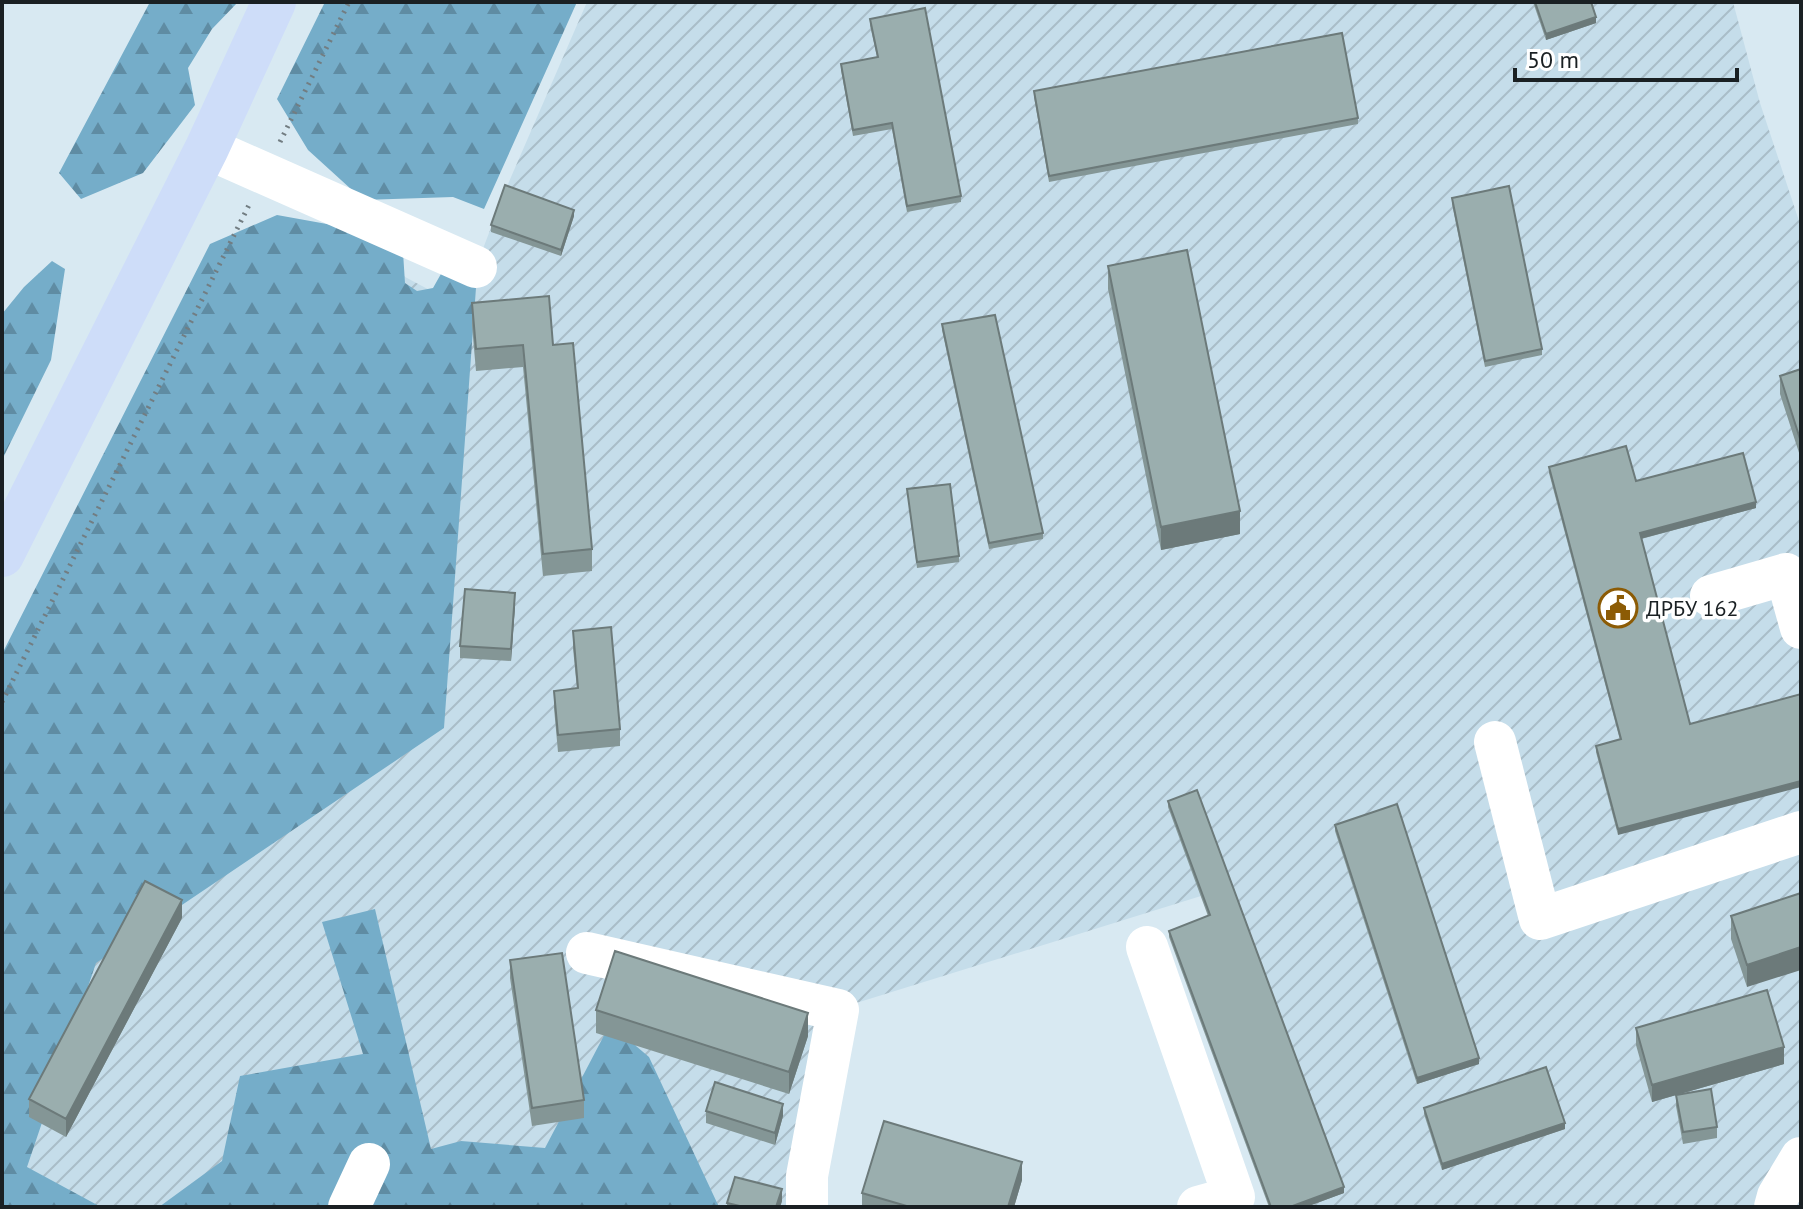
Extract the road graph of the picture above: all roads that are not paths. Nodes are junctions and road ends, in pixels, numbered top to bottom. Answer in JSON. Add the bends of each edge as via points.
{"nodes":[{"id":1,"x":274,"y":2,"type":"edge"},
{"id":2,"x":207,"y":148,"type":"junction"},
{"id":3,"x":476,"y":267,"type":"dead end"},
{"id":4,"x":2,"y":555,"type":"edge"},
{"id":5,"x":1711,"y":596,"type":"dead end"},
{"id":6,"x":1801,"y":628,"type":"edge"},
{"id":7,"x":1495,"y":742,"type":"dead end"},
{"id":8,"x":1801,"y":832,"type":"edge"},
{"id":9,"x":1147,"y":947,"type":"dead end"},
{"id":10,"x":587,"y":953,"type":"dead end"},
{"id":11,"x":1801,"y":1158,"type":"edge"},
{"id":12,"x":369,"y":1164,"type":"dead end"},
{"id":13,"x":349,"y":1207,"type":"edge"},
{"id":14,"x":807,"y":1207,"type":"edge"},
{"id":15,"x":1198,"y":1207,"type":"edge"},
{"id":16,"x":1775,"y":1207,"type":"edge"}],
"edges":[{"from":1,"to":2,"type":"main road"},
{"from":2,"to":3,"type":"lane"},
{"from":2,"to":4,"type":"main road"},
{"from":5,"to":6,"type":"lane","via":[[1786,574]]},
{"from":7,"to":8,"type":"lane","via":[[1540,919]]},
{"from":9,"to":15,"type":"lane","via":[[1234,1197]]},
{"from":10,"to":14,"type":"lane","via":[[838,1010],[807,1176]]},
{"from":11,"to":16,"type":"lane"},
{"from":12,"to":13,"type":"lane"}]}
